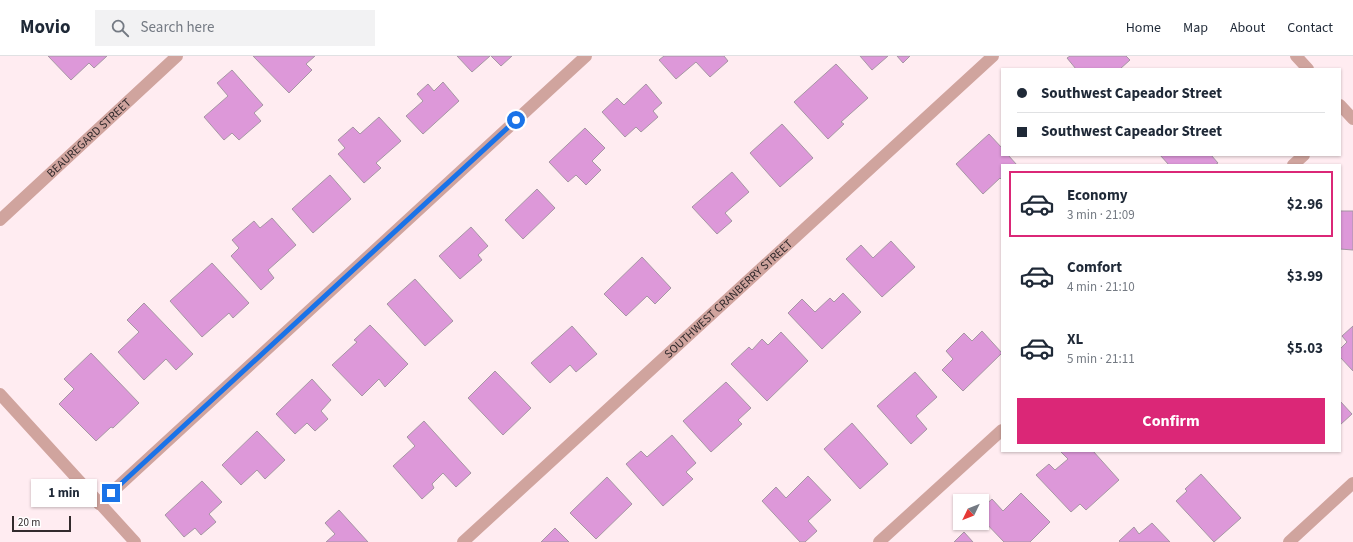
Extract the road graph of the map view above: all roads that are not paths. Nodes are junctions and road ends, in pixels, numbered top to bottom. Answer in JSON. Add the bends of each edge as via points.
{"nodes":[{"id":1,"x":177,"y":56,"type":"edge"},
{"id":2,"x":586,"y":56,"type":"edge"},
{"id":3,"x":993,"y":56,"type":"edge"},
{"id":4,"x":1296,"y":56,"type":"edge"},
{"id":5,"x":1307,"y":68,"type":"edge"},
{"id":6,"x":1341,"y":105,"type":"edge"},
{"id":7,"x":1349,"y":116,"type":"edge"},
{"id":8,"x":1303,"y":156,"type":"edge"},
{"id":9,"x":1294,"y":164,"type":"edge"},
{"id":10,"x":0,"y":220,"type":"edge"},
{"id":11,"x":0,"y":394,"type":"edge"},
{"id":12,"x":1001,"y":431,"type":"edge"},
{"id":13,"x":1353,"y":483,"type":"edge"},
{"id":14,"x":99,"y":504,"type":"junction"},
{"id":15,"x":135,"y":542,"type":"edge"},
{"id":16,"x":463,"y":542,"type":"edge"},
{"id":17,"x":879,"y":542,"type":"edge"},
{"id":18,"x":1289,"y":542,"type":"edge"}],
"edges":[{"from":1,"to":10,"type":"street","name":"BEAUREGARD STREET"},
{"from":2,"to":14,"type":"street"},
{"from":3,"to":16,"type":"street","name":"SOUTHWEST CRANBERRY STREET"},
{"from":4,"to":5,"type":"street"},
{"from":6,"to":7,"type":"street"},
{"from":8,"to":9,"type":"street"},
{"from":11,"to":14,"type":"street"},
{"from":12,"to":17,"type":"street"},
{"from":13,"to":18,"type":"street"},
{"from":14,"to":15,"type":"street"}]}
